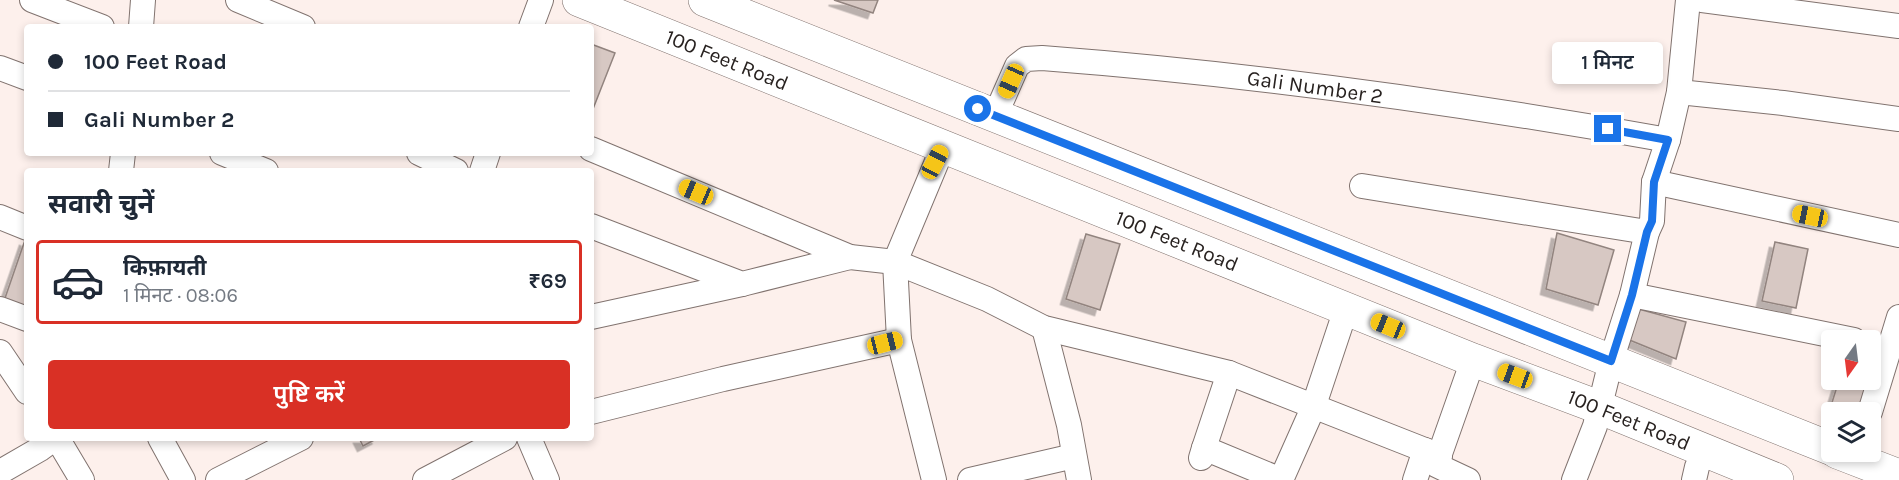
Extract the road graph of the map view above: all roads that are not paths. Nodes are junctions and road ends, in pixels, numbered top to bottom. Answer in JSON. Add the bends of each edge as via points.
{"nodes":[{"id":1,"x":32,"y":0,"type":"edge"},
{"id":2,"x":143,"y":0,"type":"edge"},
{"id":3,"x":238,"y":0,"type":"edge"},
{"id":4,"x":541,"y":0,"type":"edge"},
{"id":5,"x":579,"y":0,"type":"edge"},
{"id":6,"x":705,"y":0,"type":"edge"},
{"id":7,"x":1688,"y":0,"type":"edge"},
{"id":8,"x":1702,"y":0,"type":"edge"},
{"id":9,"x":94,"y":24,"type":"edge"},
{"id":10,"x":141,"y":24,"type":"edge"},
{"id":11,"x":296,"y":24,"type":"edge"},
{"id":12,"x":532,"y":24,"type":"edge"},
{"id":13,"x":1899,"y":26,"type":"edge"},
{"id":14,"x":0,"y":68,"type":"edge"},
{"id":15,"x":24,"y":77,"type":"edge"},
{"id":16,"x":1679,"y":92,"type":"junction"},
{"id":17,"x":962,"y":102,"type":"junction"},
{"id":18,"x":994,"y":116,"type":"junction"},
{"id":19,"x":1899,"y":119,"type":"edge"},
{"id":20,"x":1668,"y":140,"type":"junction"},
{"id":21,"x":943,"y":147,"type":"junction"},
{"id":22,"x":594,"y":149,"type":"edge"},
{"id":23,"x":229,"y":156,"type":"edge"},
{"id":24,"x":424,"y":156,"type":"edge"},
{"id":25,"x":259,"y":168,"type":"edge"},
{"id":26,"x":445,"y":168,"type":"edge"},
{"id":27,"x":1654,"y":182,"type":"junction"},
{"id":28,"x":1362,"y":186,"type":"dead end"},
{"id":29,"x":0,"y":217,"type":"edge"},
{"id":30,"x":24,"y":227,"type":"edge"},
{"id":31,"x":594,"y":227,"type":"edge"},
{"id":32,"x":1647,"y":232,"type":"junction"},
{"id":33,"x":1899,"y":235,"type":"edge"},
{"id":34,"x":850,"y":257,"type":"junction"},
{"id":35,"x":895,"y":262,"type":"junction"},
{"id":36,"x":742,"y":284,"type":"junction"},
{"id":37,"x":1632,"y":295,"type":"junction"},
{"id":38,"x":0,"y":309,"type":"edge"},
{"id":39,"x":1346,"y":309,"type":"junction"},
{"id":40,"x":594,"y":316,"type":"edge"},
{"id":41,"x":1899,"y":317,"type":"edge"},
{"id":42,"x":24,"y":318,"type":"edge"},
{"id":43,"x":1044,"y":328,"type":"junction"},
{"id":44,"x":1821,"y":333,"type":"edge"},
{"id":45,"x":898,"y":340,"type":"junction"},
{"id":46,"x":1886,"y":347,"type":"edge"},
{"id":47,"x":0,"y":352,"type":"edge"},
{"id":48,"x":1473,"y":360,"type":"junction"},
{"id":49,"x":1611,"y":361,"type":"junction"},
{"id":50,"x":1229,"y":373,"type":"junction"},
{"id":51,"x":24,"y":388,"type":"edge"},
{"id":52,"x":1872,"y":402,"type":"edge"},
{"id":53,"x":1313,"y":408,"type":"junction"},
{"id":54,"x":1601,"y":408,"type":"junction"},
{"id":55,"x":594,"y":411,"type":"edge"},
{"id":56,"x":51,"y":441,"type":"edge"},
{"id":57,"x":58,"y":441,"type":"edge"},
{"id":58,"x":162,"y":441,"type":"edge"},
{"id":59,"x":295,"y":441,"type":"edge"},
{"id":60,"x":499,"y":441,"type":"edge"},
{"id":61,"x":530,"y":441,"type":"edge"},
{"id":62,"x":1821,"y":443,"type":"edge"},
{"id":63,"x":1432,"y":453,"type":"junction"},
{"id":64,"x":1074,"y":456,"type":"junction"},
{"id":65,"x":1867,"y":462,"type":"edge"},
{"id":66,"x":1699,"y":465,"type":"edge"},
{"id":67,"x":0,"y":472,"type":"edge"},
{"id":68,"x":1899,"y":476,"type":"edge"},
{"id":69,"x":82,"y":480,"type":"edge"},
{"id":70,"x":183,"y":480,"type":"edge"},
{"id":71,"x":218,"y":480,"type":"edge"},
{"id":72,"x":425,"y":480,"type":"edge"},
{"id":73,"x":547,"y":480,"type":"edge"},
{"id":74,"x":934,"y":480,"type":"edge"},
{"id":75,"x":970,"y":480,"type":"edge"},
{"id":76,"x":1079,"y":480,"type":"edge"},
{"id":77,"x":1281,"y":480,"type":"edge"},
{"id":78,"x":1415,"y":480,"type":"edge"},
{"id":79,"x":1468,"y":480,"type":"edge"},
{"id":80,"x":1574,"y":480,"type":"edge"},
{"id":81,"x":1777,"y":480,"type":"edge"}],
"edges":[{"from":1,"to":9,"type":"street"},
{"from":2,"to":10,"type":"street"},
{"from":3,"to":11,"type":"street"},
{"from":4,"to":12,"type":"street"},
{"from":5,"to":21,"type":"main road","name":"100 Feet Road"},
{"from":6,"to":17,"type":"main road"},
{"from":7,"to":16,"type":"street"},
{"from":8,"to":13,"type":"street"},
{"from":14,"to":15,"type":"street"},
{"from":16,"to":19,"type":"street"},
{"from":16,"to":20,"type":"street"},
{"from":17,"to":18,"type":"main road"},
{"from":17,"to":21,"type":"main road"},
{"from":18,"to":20,"type":"street","name":"Gali Number 2","via":[[1017,66],[1026,59],[1042,58],[1205,72],[1548,119]]},
{"from":18,"to":49,"type":"main road"},
{"from":20,"to":27,"type":"street"},
{"from":21,"to":35,"type":"street"},
{"from":21,"to":39,"type":"main road","name":"100 Feet Road"},
{"from":22,"to":34,"type":"street"},
{"from":23,"to":25,"type":"street"},
{"from":24,"to":26,"type":"street"},
{"from":27,"to":32,"type":"street","via":[[1652,221]]},
{"from":27,"to":33,"type":"street"},
{"from":28,"to":32,"type":"street"},
{"from":29,"to":30,"type":"street"},
{"from":31,"to":36,"type":"street"},
{"from":32,"to":37,"type":"street"},
{"from":34,"to":35,"type":"street"},
{"from":34,"to":36,"type":"street"},
{"from":35,"to":43,"type":"street","via":[[987,299]]},
{"from":35,"to":45,"type":"street"},
{"from":36,"to":40,"type":"street"},
{"from":37,"to":44,"type":"street"},
{"from":37,"to":49,"type":"street"},
{"from":38,"to":42,"type":"street"},
{"from":39,"to":48,"type":"main road","name":"100 Feet Road"},
{"from":39,"to":53,"type":"street"},
{"from":41,"to":46,"type":"street"},
{"from":43,"to":50,"type":"street"},
{"from":43,"to":64,"type":"street"},
{"from":45,"to":55,"type":"street"},
{"from":45,"to":74,"type":"street"},
{"from":46,"to":52,"type":"street"},
{"from":47,"to":51,"type":"street"},
{"from":48,"to":54,"type":"main road","name":"100 Feet Road"},
{"from":48,"to":63,"type":"street"},
{"from":49,"to":54,"type":"street"},
{"from":49,"to":62,"type":"main road"},
{"from":50,"to":53,"type":"street"},
{"from":50,"to":77,"type":"street","via":[[1202,453]]},
{"from":53,"to":63,"type":"street"},
{"from":53,"to":77,"type":"street"},
{"from":54,"to":66,"type":"main road","name":"100 Feet Road"},
{"from":54,"to":80,"type":"street"},
{"from":56,"to":67,"type":"street"},
{"from":57,"to":69,"type":"street"},
{"from":58,"to":70,"type":"street"},
{"from":59,"to":71,"type":"street"},
{"from":60,"to":72,"type":"street"},
{"from":61,"to":73,"type":"street"},
{"from":63,"to":78,"type":"street"},
{"from":63,"to":79,"type":"street","via":[[1436,465]]},
{"from":64,"to":75,"type":"street"},
{"from":64,"to":76,"type":"street"},
{"from":65,"to":68,"type":"main road"},
{"from":66,"to":81,"type":"main road","name":"100 Feet Road"}]}
